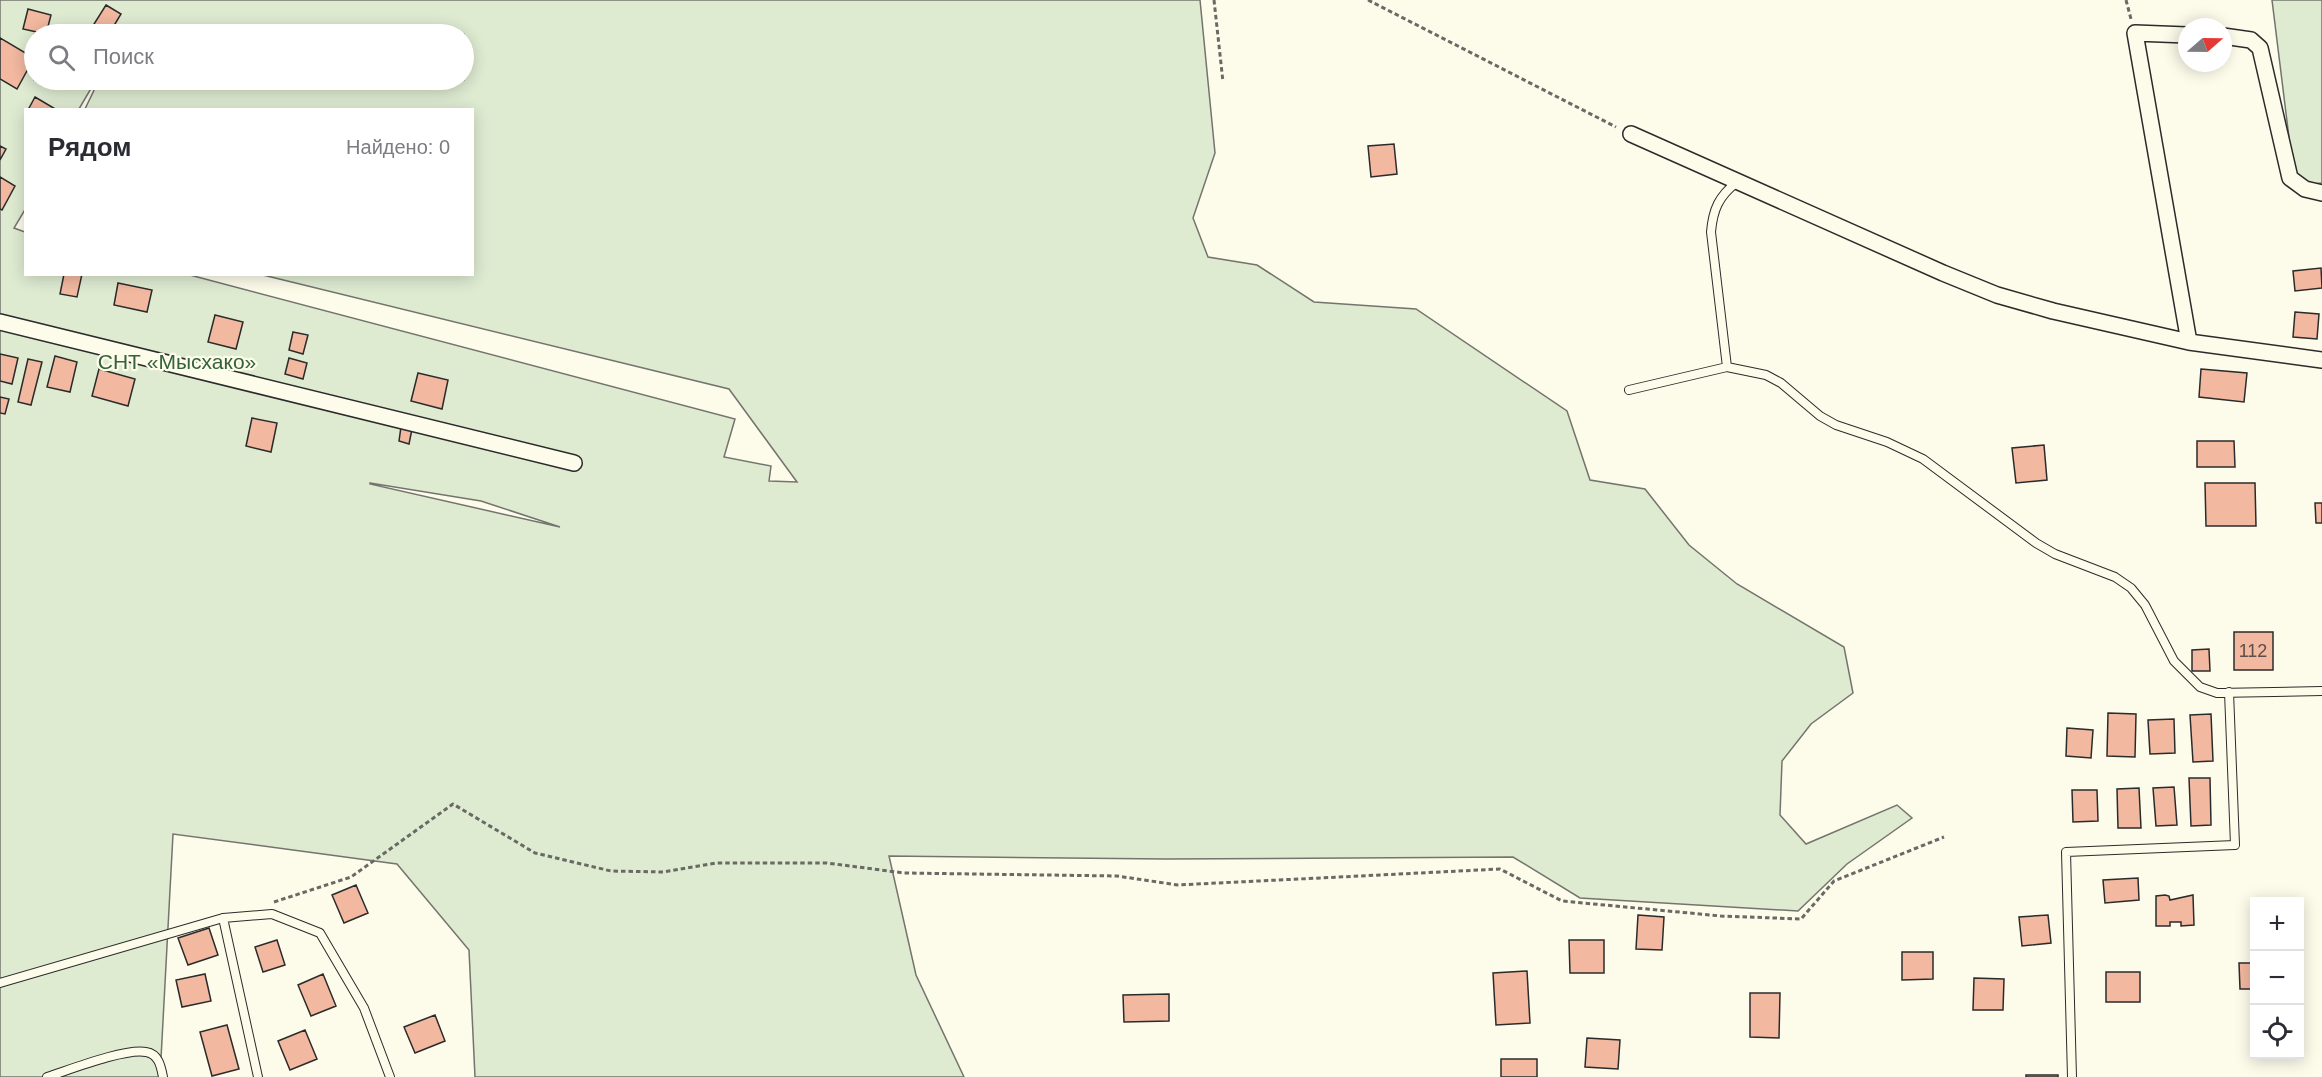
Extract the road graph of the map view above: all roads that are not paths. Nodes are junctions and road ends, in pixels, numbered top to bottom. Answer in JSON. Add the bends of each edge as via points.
{"nodes":[{"id":1,"x":2178,"y":35,"type":"edge"},
{"id":2,"x":2232,"y":37,"type":"edge"},
{"id":3,"x":1632,"y":134,"type":"road end"},
{"id":4,"x":1737,"y":182,"type":"junction"},
{"id":5,"x":2322,"y":193,"type":"edge"},
{"id":6,"x":0,"y":322,"type":"edge"},
{"id":7,"x":2189,"y":342,"type":"junction"},
{"id":8,"x":2322,"y":360,"type":"edge"},
{"id":9,"x":1727,"y":367,"type":"junction"},
{"id":10,"x":1629,"y":390,"type":"dead end"},
{"id":11,"x":574,"y":463,"type":"dead end"},
{"id":12,"x":2322,"y":691,"type":"edge"},
{"id":13,"x":2229,"y":692,"type":"junction"},
{"id":14,"x":223,"y":918,"type":"junction"},
{"id":15,"x":0,"y":983,"type":"edge"},
{"id":16,"x":46,"y":1077,"type":"edge"},
{"id":17,"x":163,"y":1077,"type":"edge"},
{"id":18,"x":258,"y":1077,"type":"edge"},
{"id":19,"x":390,"y":1077,"type":"edge"},
{"id":20,"x":2072,"y":1077,"type":"edge"}],
"edges":[{"from":1,"to":7,"type":"street","via":[[2135,33]]},
{"from":2,"to":5,"type":"street","via":[[2252,40],[2260,48],[2290,178],[2305,189]]},
{"from":3,"to":4,"type":"street"},
{"from":4,"to":7,"type":"street","via":[[1997,295]]},
{"from":4,"to":9,"type":"lane","via":[[1717,201],[1711,232]]},
{"from":6,"to":11,"type":"street"},
{"from":7,"to":8,"type":"street"},
{"from":9,"to":10,"type":"lane"},
{"from":9,"to":13,"type":"lane","via":[[1766,375],[1836,425],[1905,449],[2036,543],[2115,577],[2145,605],[2174,661],[2187,677],[2200,687],[2217,693]]},
{"from":12,"to":13,"type":"lane"},
{"from":13,"to":20,"type":"lane","via":[[2235,845],[2066,852]]},
{"from":14,"to":15,"type":"lane"},
{"from":14,"to":18,"type":"lane"},
{"from":14,"to":19,"type":"lane","via":[[272,914],[320,933],[364,1008]]},
{"from":16,"to":17,"type":"lane","via":[[128,1052],[148,1052],[159,1060]]}]}
